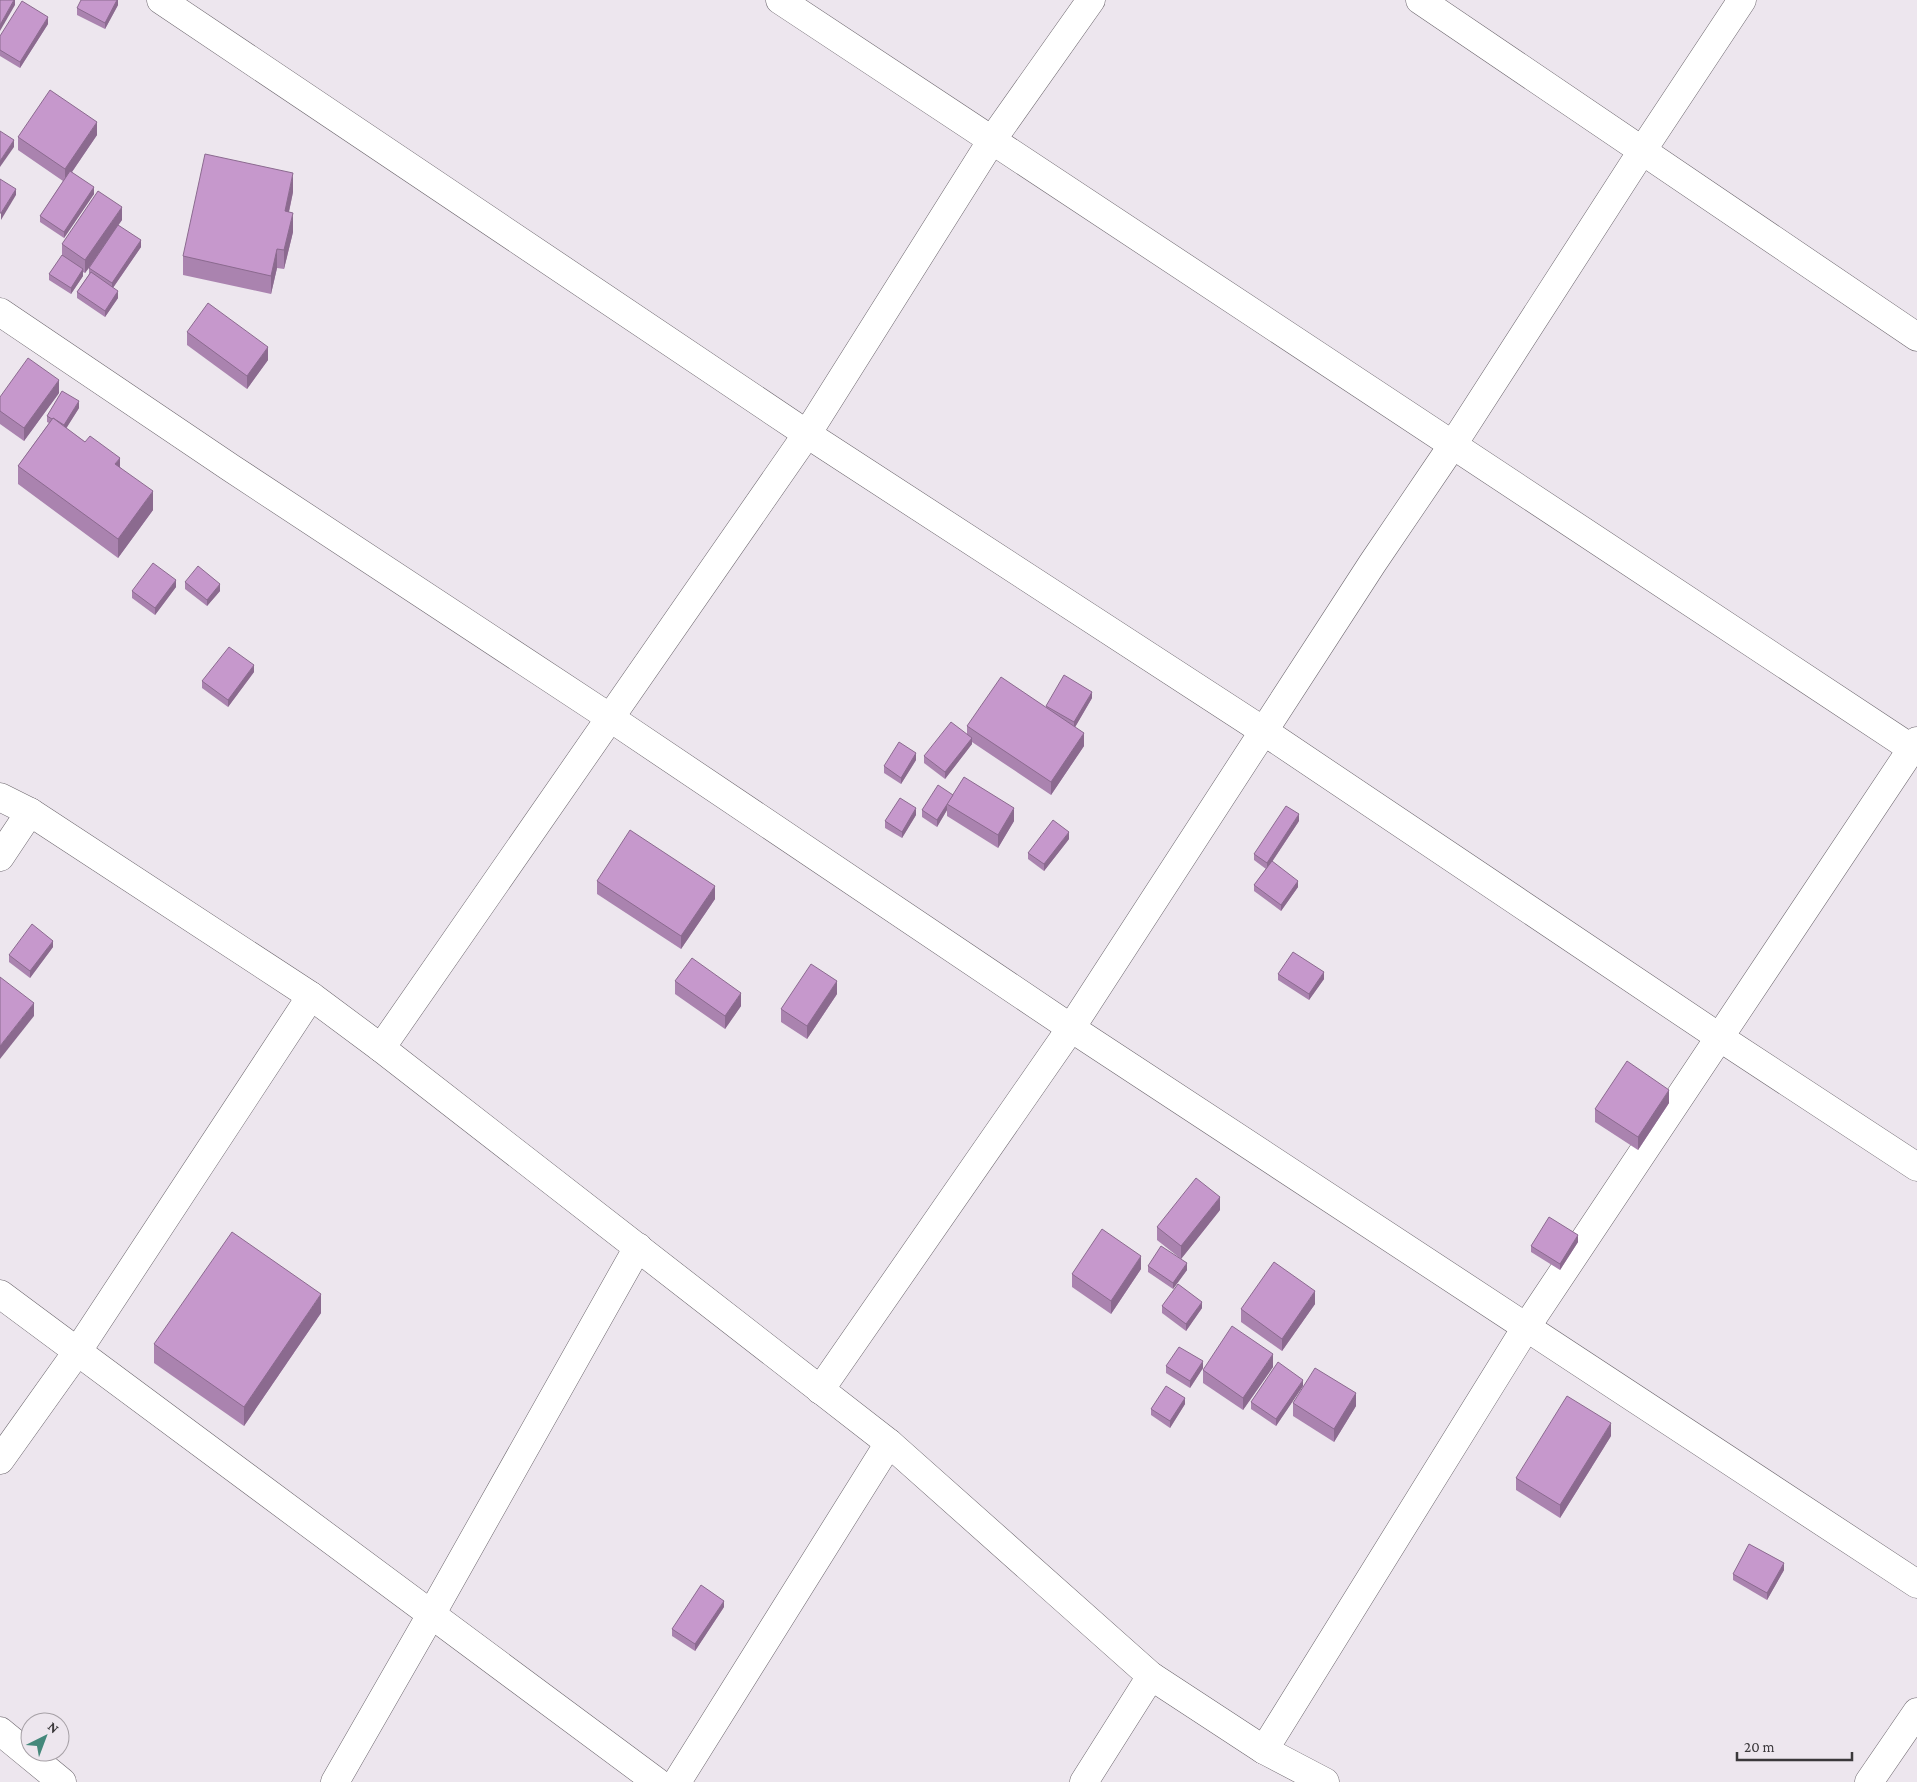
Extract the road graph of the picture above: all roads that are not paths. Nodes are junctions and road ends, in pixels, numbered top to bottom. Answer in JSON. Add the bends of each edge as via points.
{"nodes":[{"id":1,"x":161,"y":0,"type":"edge"},
{"id":2,"x":780,"y":0,"type":"edge"},
{"id":3,"x":1091,"y":0,"type":"edge"},
{"id":4,"x":1420,"y":0,"type":"edge"},
{"id":5,"x":1742,"y":0,"type":"edge"},
{"id":6,"x":992,"y":140,"type":"junction"},
{"id":7,"x":1642,"y":151,"type":"junction"},
{"id":8,"x":0,"y":312,"type":"edge"},
{"id":9,"x":1917,"y":337,"type":"edge"},
{"id":10,"x":807,"y":434,"type":"junction"},
{"id":11,"x":1452,"y":446,"type":"junction"},
{"id":12,"x":610,"y":717,"type":"junction"},
{"id":13,"x":1265,"y":732,"type":"junction"},
{"id":14,"x":1915,"y":747,"type":"edge"},
{"id":15,"x":0,"y":797,"type":"edge"},
{"id":16,"x":30,"y":812,"type":"junction"},
{"id":17,"x":0,"y":857,"type":"edge"},
{"id":18,"x":311,"y":996,"type":"junction"},
{"id":19,"x":1071,"y":1028,"type":"junction"},
{"id":20,"x":1719,"y":1037,"type":"junction"},
{"id":21,"x":381,"y":1048,"type":"junction"},
{"id":22,"x":1917,"y":1167,"type":"edge"},
{"id":23,"x":638,"y":1248,"type":"junction"},
{"id":24,"x":0,"y":1294,"type":"edge"},
{"id":25,"x":1526,"y":1326,"type":"junction"},
{"id":26,"x":77,"y":1352,"type":"junction"},
{"id":27,"x":820,"y":1390,"type":"junction"},
{"id":28,"x":889,"y":1442,"type":"junction"},
{"id":29,"x":0,"y":1460,"type":"edge"},
{"id":30,"x":1917,"y":1584,"type":"edge"},
{"id":31,"x":432,"y":1613,"type":"junction"},
{"id":32,"x":1151,"y":1676,"type":"junction"},
{"id":33,"x":1917,"y":1712,"type":"edge"},
{"id":34,"x":0,"y":1731,"type":"edge"},
{"id":35,"x":1264,"y":1750,"type":"junction"},
{"id":36,"x":62,"y":1782,"type":"edge"},
{"id":37,"x":335,"y":1782,"type":"edge"},
{"id":38,"x":657,"y":1782,"type":"edge"},
{"id":39,"x":677,"y":1782,"type":"edge"},
{"id":40,"x":1084,"y":1782,"type":"edge"},
{"id":41,"x":1325,"y":1782,"type":"edge"},
{"id":42,"x":1869,"y":1782,"type":"edge"}],
"edges":[{"from":1,"to":10,"type":"main road"},
{"from":2,"to":6,"type":"main road"},
{"from":3,"to":6,"type":"main road"},
{"from":4,"to":7,"type":"main road"},
{"from":5,"to":7,"type":"main road"},
{"from":6,"to":10,"type":"main road"},
{"from":6,"to":11,"type":"main road"},
{"from":7,"to":9,"type":"main road"},
{"from":7,"to":11,"type":"main road"},
{"from":8,"to":12,"type":"main road"},
{"from":10,"to":12,"type":"main road"},
{"from":10,"to":13,"type":"main road"},
{"from":11,"to":13,"type":"main road"},
{"from":11,"to":14,"type":"main road"},
{"from":12,"to":19,"type":"main road"},
{"from":12,"to":21,"type":"main road"},
{"from":13,"to":19,"type":"main road"},
{"from":13,"to":20,"type":"main road"},
{"from":14,"to":20,"type":"main road"},
{"from":15,"to":16,"type":"main road"},
{"from":16,"to":17,"type":"main road"},
{"from":16,"to":18,"type":"main road"},
{"from":18,"to":21,"type":"main road"},
{"from":18,"to":26,"type":"main road"},
{"from":19,"to":25,"type":"main road"},
{"from":19,"to":27,"type":"main road"},
{"from":20,"to":22,"type":"main road"},
{"from":20,"to":25,"type":"main road"},
{"from":21,"to":23,"type":"main road"},
{"from":23,"to":27,"type":"main road"},
{"from":23,"to":31,"type":"main road"},
{"from":24,"to":26,"type":"main road"},
{"from":25,"to":30,"type":"main road"},
{"from":25,"to":35,"type":"main road"},
{"from":26,"to":29,"type":"main road"},
{"from":26,"to":31,"type":"main road"},
{"from":27,"to":28,"type":"main road"},
{"from":28,"to":32,"type":"main road"},
{"from":28,"to":39,"type":"main road"},
{"from":31,"to":37,"type":"main road"},
{"from":31,"to":38,"type":"main road"},
{"from":32,"to":35,"type":"main road"},
{"from":32,"to":40,"type":"main road"},
{"from":33,"to":42,"type":"main road"},
{"from":34,"to":36,"type":"main road"},
{"from":35,"to":41,"type":"main road"}]}
